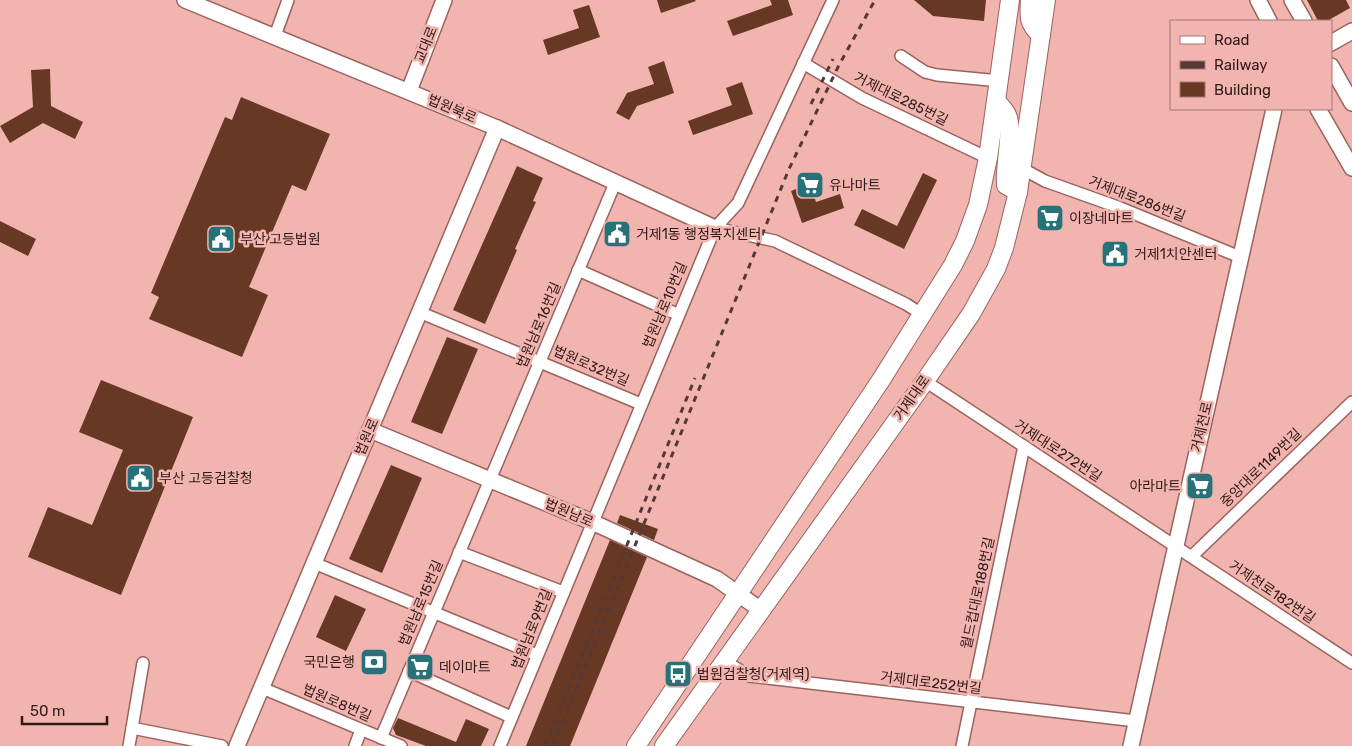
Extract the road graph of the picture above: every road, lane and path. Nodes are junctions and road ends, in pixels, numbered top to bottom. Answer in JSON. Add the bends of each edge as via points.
{"nodes":[{"id":1,"x":185,"y":0,"type":"edge"},
{"id":2,"x":288,"y":0,"type":"edge"},
{"id":3,"x":444,"y":0,"type":"edge"},
{"id":4,"x":833,"y":0,"type":"edge"},
{"id":5,"x":1010,"y":0,"type":"edge"},
{"id":6,"x":1030,"y":0,"type":"edge"},
{"id":7,"x":1046,"y":0,"type":"edge"},
{"id":8,"x":1258,"y":0,"type":"edge"},
{"id":9,"x":1292,"y":0,"type":"edge"},
{"id":10,"x":1268,"y":20,"type":"edge"},
{"id":11,"x":1303,"y":20,"type":"edge"},
{"id":12,"x":1352,"y":31,"type":"edge"},
{"id":13,"x":1040,"y":35,"type":"junction"},
{"id":14,"x":275,"y":36,"type":"junction"},
{"id":15,"x":1332,"y":42,"type":"edge"},
{"id":16,"x":901,"y":56,"type":"dead end"},
{"id":17,"x":803,"y":64,"type":"junction"},
{"id":18,"x":1332,"y":68,"type":"edge"},
{"id":19,"x":1000,"y":81,"type":"junction"},
{"id":20,"x":408,"y":90,"type":"junction"},
{"id":21,"x":997,"y":102,"type":"junction"},
{"id":22,"x":1352,"y":103,"type":"edge"},
{"id":23,"x":1274,"y":110,"type":"edge"},
{"id":24,"x":1319,"y":110,"type":"edge"},
{"id":25,"x":497,"y":128,"type":"junction"},
{"id":26,"x":988,"y":158,"type":"junction"},
{"id":27,"x":1352,"y":168,"type":"edge"},
{"id":28,"x":1022,"y":169,"type":"junction"},
{"id":29,"x":616,"y":181,"type":"junction"},
{"id":30,"x":1018,"y":192,"type":"junction"},
{"id":31,"x":715,"y":228,"type":"junction"},
{"id":32,"x":1240,"y":257,"type":"junction"},
{"id":33,"x":578,"y":270,"type":"junction"},
{"id":34,"x":419,"y":312,"type":"junction"},
{"id":35,"x":677,"y":314,"type":"junction"},
{"id":36,"x":924,"y":315,"type":"junction"},
{"id":37,"x":540,"y":361,"type":"junction"},
{"id":38,"x":924,"y":381,"type":"junction"},
{"id":39,"x":1352,"y":402,"type":"edge"},
{"id":40,"x":640,"y":404,"type":"junction"},
{"id":41,"x":370,"y":430,"type":"junction"},
{"id":42,"x":1024,"y":446,"type":"junction"},
{"id":43,"x":489,"y":480,"type":"junction"},
{"id":44,"x":592,"y":522,"type":"junction"},
{"id":45,"x":1176,"y":545,"type":"junction"},
{"id":46,"x":459,"y":552,"type":"junction"},
{"id":47,"x":1192,"y":556,"type":"junction"},
{"id":48,"x":314,"y":563,"type":"junction"},
{"id":49,"x":563,"y":592,"type":"junction"},
{"id":50,"x":737,"y":592,"type":"junction"},
{"id":51,"x":761,"y":610,"type":"junction"},
{"id":52,"x":434,"y":612,"type":"junction"},
{"id":53,"x":537,"y":655,"type":"junction"},
{"id":54,"x":726,"y":662,"type":"junction"},
{"id":55,"x":143,"y":663,"type":"dead end"},
{"id":56,"x":1352,"y":663,"type":"edge"},
{"id":57,"x":409,"y":671,"type":"junction"},
{"id":58,"x":262,"y":688,"type":"junction"},
{"id":59,"x":971,"y":703,"type":"junction"},
{"id":60,"x":511,"y":718,"type":"junction"},
{"id":61,"x":1136,"y":721,"type":"junction"},
{"id":62,"x":132,"y":728,"type":"junction"},
{"id":63,"x":361,"y":730,"type":"junction"},
{"id":64,"x":381,"y":738,"type":"junction"},
{"id":65,"x":129,"y":746,"type":"edge"},
{"id":66,"x":222,"y":746,"type":"edge"},
{"id":67,"x":237,"y":746,"type":"edge"},
{"id":68,"x":355,"y":746,"type":"edge"},
{"id":69,"x":401,"y":746,"type":"edge"},
{"id":70,"x":500,"y":746,"type":"edge"},
{"id":71,"x":636,"y":746,"type":"edge"},
{"id":72,"x":664,"y":746,"type":"edge"},
{"id":73,"x":962,"y":746,"type":"edge"},
{"id":74,"x":1131,"y":746,"type":"edge"}],
"edges":[{"from":1,"to":14,"type":"main road","name":"법원북로"},
{"from":2,"to":14,"type":"street"},
{"from":3,"to":20,"type":"main road","name":"교대로"},
{"from":4,"to":17,"type":"street","name":"법원남로10번길"},
{"from":5,"to":19,"type":"main road"},
{"from":6,"to":13,"type":"main road","via":[[1031,27]]},
{"from":7,"to":13,"type":"main road","name":"거제대로"},
{"from":8,"to":10,"type":"main road"},
{"from":9,"to":11,"type":"main road"},
{"from":12,"to":15,"type":"main road"},
{"from":13,"to":28,"type":"main road","name":"거제대로"},
{"from":14,"to":20,"type":"main road","name":"법원북로"},
{"from":16,"to":19,"type":"street","via":[[925,72],[936,75]]},
{"from":17,"to":26,"type":"street","name":"거제대로285번길","via":[[862,98]]},
{"from":17,"to":31,"type":"street","name":"법원남로10번길","via":[[738,203]]},
{"from":18,"to":22,"type":"main road"},
{"from":19,"to":21,"type":"main road"},
{"from":20,"to":25,"type":"main road","name":"법원북로"},
{"from":21,"to":26,"type":"main road"},
{"from":21,"to":30,"type":"main road","via":[[1007,115],[1010,129],[1004,171],[1006,185]]},
{"from":23,"to":32,"type":"main road","name":"거제천로"},
{"from":24,"to":27,"type":"main road"},
{"from":25,"to":29,"type":"main road","name":"법원북로"},
{"from":25,"to":34,"type":"main road","name":"법원로"},
{"from":26,"to":36,"type":"main road","via":[[978,205],[965,241]]},
{"from":28,"to":30,"type":"main road","name":"거제대로"},
{"from":28,"to":32,"type":"street","name":"거제대로286번길","via":[[1045,181]]},
{"from":29,"to":31,"type":"main road","name":"법원북로"},
{"from":29,"to":33,"type":"street","name":"법원남로16번길"},
{"from":30,"to":38,"type":"main road","name":"거제대로","via":[[996,270],[971,314]]},
{"from":31,"to":35,"type":"street","name":"법원남로10번길"},
{"from":31,"to":36,"type":"street","via":[[774,242]]},
{"from":32,"to":45,"type":"main road","name":"거제천로"},
{"from":33,"to":35,"type":"street"},
{"from":33,"to":37,"type":"street","name":"법원남로16번길"},
{"from":34,"to":37,"type":"street","name":"법원로32번길"},
{"from":34,"to":41,"type":"main road","name":"법원로"},
{"from":35,"to":40,"type":"street","name":"법원남로10번길"},
{"from":36,"to":50,"type":"main road"},
{"from":37,"to":40,"type":"street","name":"법원로32번길"},
{"from":37,"to":43,"type":"street","name":"법원남로16번길"},
{"from":38,"to":42,"type":"street","name":"거제대로272번길"},
{"from":38,"to":51,"type":"main road","name":"거제대로"},
{"from":39,"to":47,"type":"street","name":"중앙대로1149번길"},
{"from":40,"to":44,"type":"street","name":"법원남로10번길"},
{"from":41,"to":43,"type":"main road","name":"법원남로"},
{"from":41,"to":48,"type":"main road","name":"법원로"},
{"from":42,"to":45,"type":"street","name":"거제대로272번길"},
{"from":42,"to":59,"type":"street","name":"월드컵대로188번길"},
{"from":43,"to":44,"type":"main road","name":"법원남로"},
{"from":43,"to":46,"type":"street","name":"법원남로15번길"},
{"from":44,"to":49,"type":"street","name":"법원남로9번길"},
{"from":44,"to":50,"type":"main road","name":"법원남로","via":[[717,579]]},
{"from":45,"to":47,"type":"street","name":"거제천로182번길"},
{"from":45,"to":61,"type":"main road","name":"거제천로"},
{"from":46,"to":49,"type":"street"},
{"from":46,"to":52,"type":"street","name":"법원남로15번길"},
{"from":47,"to":56,"type":"street","name":"거제천로182번길"},
{"from":48,"to":52,"type":"street"},
{"from":48,"to":58,"type":"main road","name":"법원로"},
{"from":49,"to":53,"type":"street","name":"법원남로9번길"},
{"from":50,"to":51,"type":"main road","name":"법원남로"},
{"from":50,"to":71,"type":"main road"},
{"from":51,"to":54,"type":"main road","name":"거제대로"},
{"from":52,"to":53,"type":"street"},
{"from":52,"to":57,"type":"street","name":"법원남로15번길"},
{"from":53,"to":60,"type":"street","name":"법원남로9번길"},
{"from":54,"to":59,"type":"street","name":"거제대로252번길","via":[[748,676]]},
{"from":54,"to":72,"type":"main road","name":"거제대로"},
{"from":55,"to":62,"type":"street"},
{"from":57,"to":60,"type":"street"},
{"from":57,"to":64,"type":"street","name":"법원남로15번길"},
{"from":58,"to":63,"type":"street","name":"법원로8번길"},
{"from":58,"to":67,"type":"main road","name":"법원로"},
{"from":59,"to":61,"type":"street","name":"거제대로252번길"},
{"from":59,"to":73,"type":"street","name":"월드컵대로188번길"},
{"from":60,"to":70,"type":"street","name":"법원남로9번길"},
{"from":61,"to":74,"type":"main road","name":"거제천로"},
{"from":62,"to":65,"type":"street"},
{"from":62,"to":66,"type":"street"},
{"from":63,"to":64,"type":"street","name":"법원로8번길"},
{"from":63,"to":68,"type":"street"},
{"from":64,"to":69,"type":"street","name":"법원로8번길"}]}
